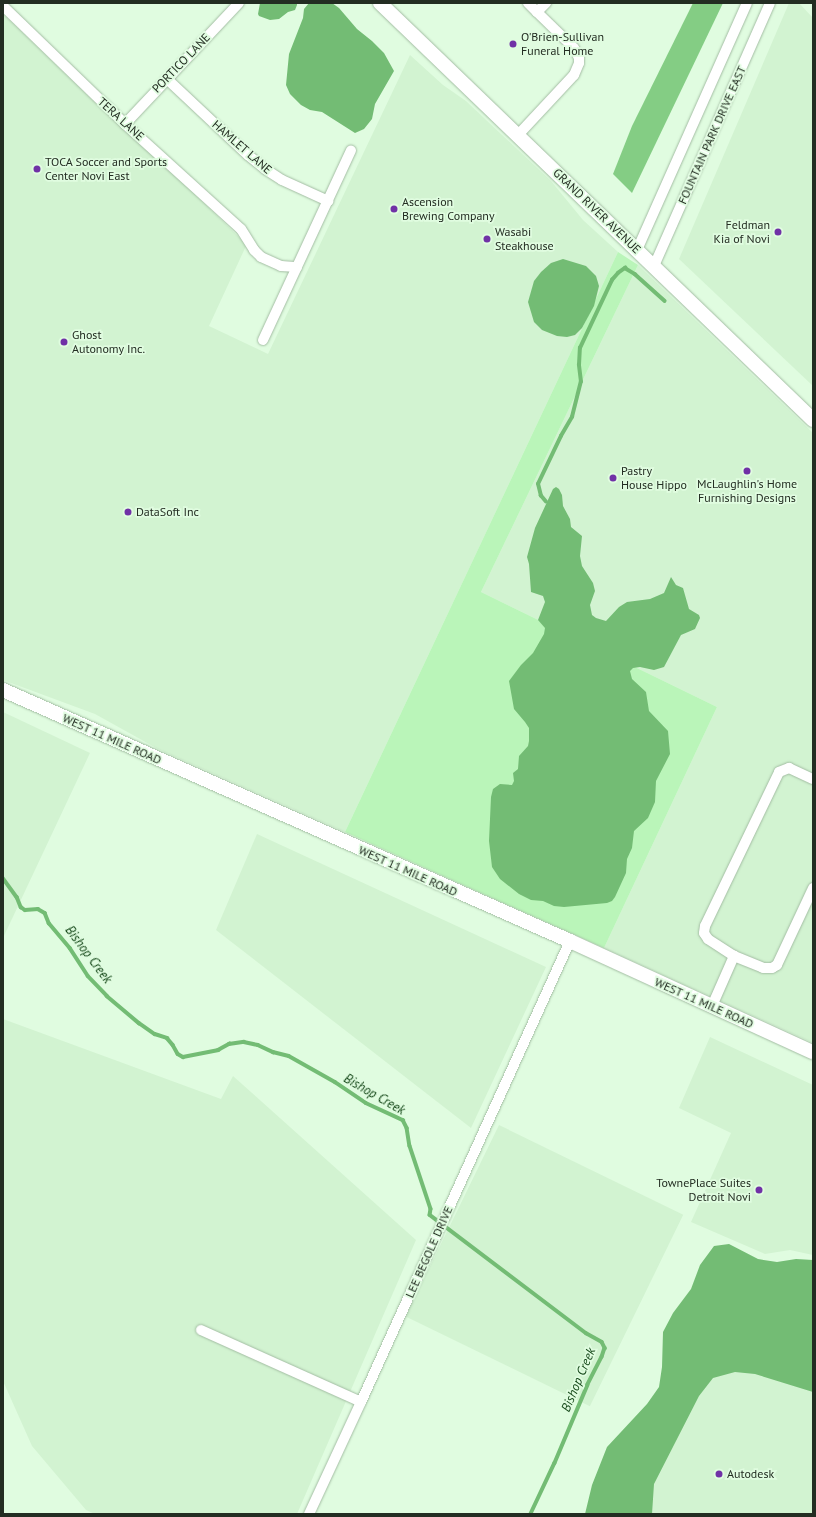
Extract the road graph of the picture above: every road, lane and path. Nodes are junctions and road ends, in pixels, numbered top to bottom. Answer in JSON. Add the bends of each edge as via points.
{"nodes":[{"id":1,"x":239,"y":3,"type":"edge"},
{"id":2,"x":380,"y":3,"type":"edge"},
{"id":3,"x":528,"y":3,"type":"edge"},
{"id":4,"x":546,"y":3,"type":"edge"},
{"id":5,"x":747,"y":3,"type":"edge"},
{"id":6,"x":770,"y":3,"type":"edge"},
{"id":7,"x":3,"y":6,"type":"edge"},
{"id":8,"x":537,"y":12,"type":"junction"},
{"id":9,"x":167,"y":78,"type":"junction"},
{"id":10,"x":125,"y":124,"type":"junction"},
{"id":11,"x":518,"y":135,"type":"junction"},
{"id":12,"x":351,"y":150,"type":"dead end"},
{"id":13,"x":328,"y":201,"type":"junction"},
{"id":14,"x":637,"y":250,"type":"junction"},
{"id":15,"x":654,"y":266,"type":"junction"},
{"id":16,"x":297,"y":267,"type":"junction"},
{"id":17,"x":263,"y":340,"type":"dead end"},
{"id":18,"x":813,"y":420,"type":"edge"},
{"id":19,"x":3,"y":690,"type":"edge"},
{"id":20,"x":813,"y":779,"type":"edge"},
{"id":21,"x":813,"y":888,"type":"edge"},
{"id":22,"x":570,"y":942,"type":"junction"},
{"id":23,"x":734,"y":956,"type":"junction"},
{"id":24,"x":712,"y":1006,"type":"junction"},
{"id":25,"x":813,"y":1052,"type":"edge"},
{"id":26,"x":201,"y":1330,"type":"dead end"},
{"id":27,"x":361,"y":1402,"type":"junction"},
{"id":28,"x":310,"y":1514,"type":"edge"}],
"edges":[{"from":1,"to":9,"type":"street","name":"PORTICO LANE"},
{"from":2,"to":11,"type":"street","name":"GRAND RIVER AVENUE"},
{"from":3,"to":8,"type":"street"},
{"from":4,"to":8,"type":"street"},
{"from":5,"to":14,"type":"street","name":"FOUNTAIN PARK DRIVE EAST"},
{"from":6,"to":15,"type":"street","name":"FOUNTAIN PARK DRIVE EAST"},
{"from":7,"to":10,"type":"street","name":"TERA LANE"},
{"from":8,"to":11,"type":"street","via":[[574,48],[579,63],[574,75]]},
{"from":9,"to":10,"type":"street","name":"PORTICO LANE"},
{"from":9,"to":13,"type":"street","name":"HAMLET LANE","via":[[265,169],[282,180]]},
{"from":10,"to":16,"type":"street","name":"TERA LANE","via":[[241,229],[261,257],[281,266]]},
{"from":11,"to":14,"type":"street","name":"GRAND RIVER AVENUE"},
{"from":12,"to":13,"type":"street"},
{"from":13,"to":16,"type":"street"},
{"from":14,"to":15,"type":"street","name":"GRAND RIVER AVENUE"},
{"from":15,"to":18,"type":"street","name":"GRAND RIVER AVENUE"},
{"from":16,"to":17,"type":"street"},
{"from":19,"to":22,"type":"street","name":"WEST 11 MILE ROAD"},
{"from":20,"to":23,"type":"street","via":[[789,768],[779,772],[705,926],[704,933],[708,938]]},
{"from":21,"to":23,"type":"street","via":[[777,965],[763,968]]},
{"from":22,"to":24,"type":"street","name":"WEST 11 MILE ROAD"},
{"from":22,"to":27,"type":"street","name":"LEE BEGOLE DRIVE"},
{"from":23,"to":24,"type":"street"},
{"from":24,"to":25,"type":"street","name":"WEST 11 MILE ROAD"},
{"from":26,"to":27,"type":"street"},
{"from":27,"to":28,"type":"street","name":"LEE BEGOLE DRIVE"}]}
